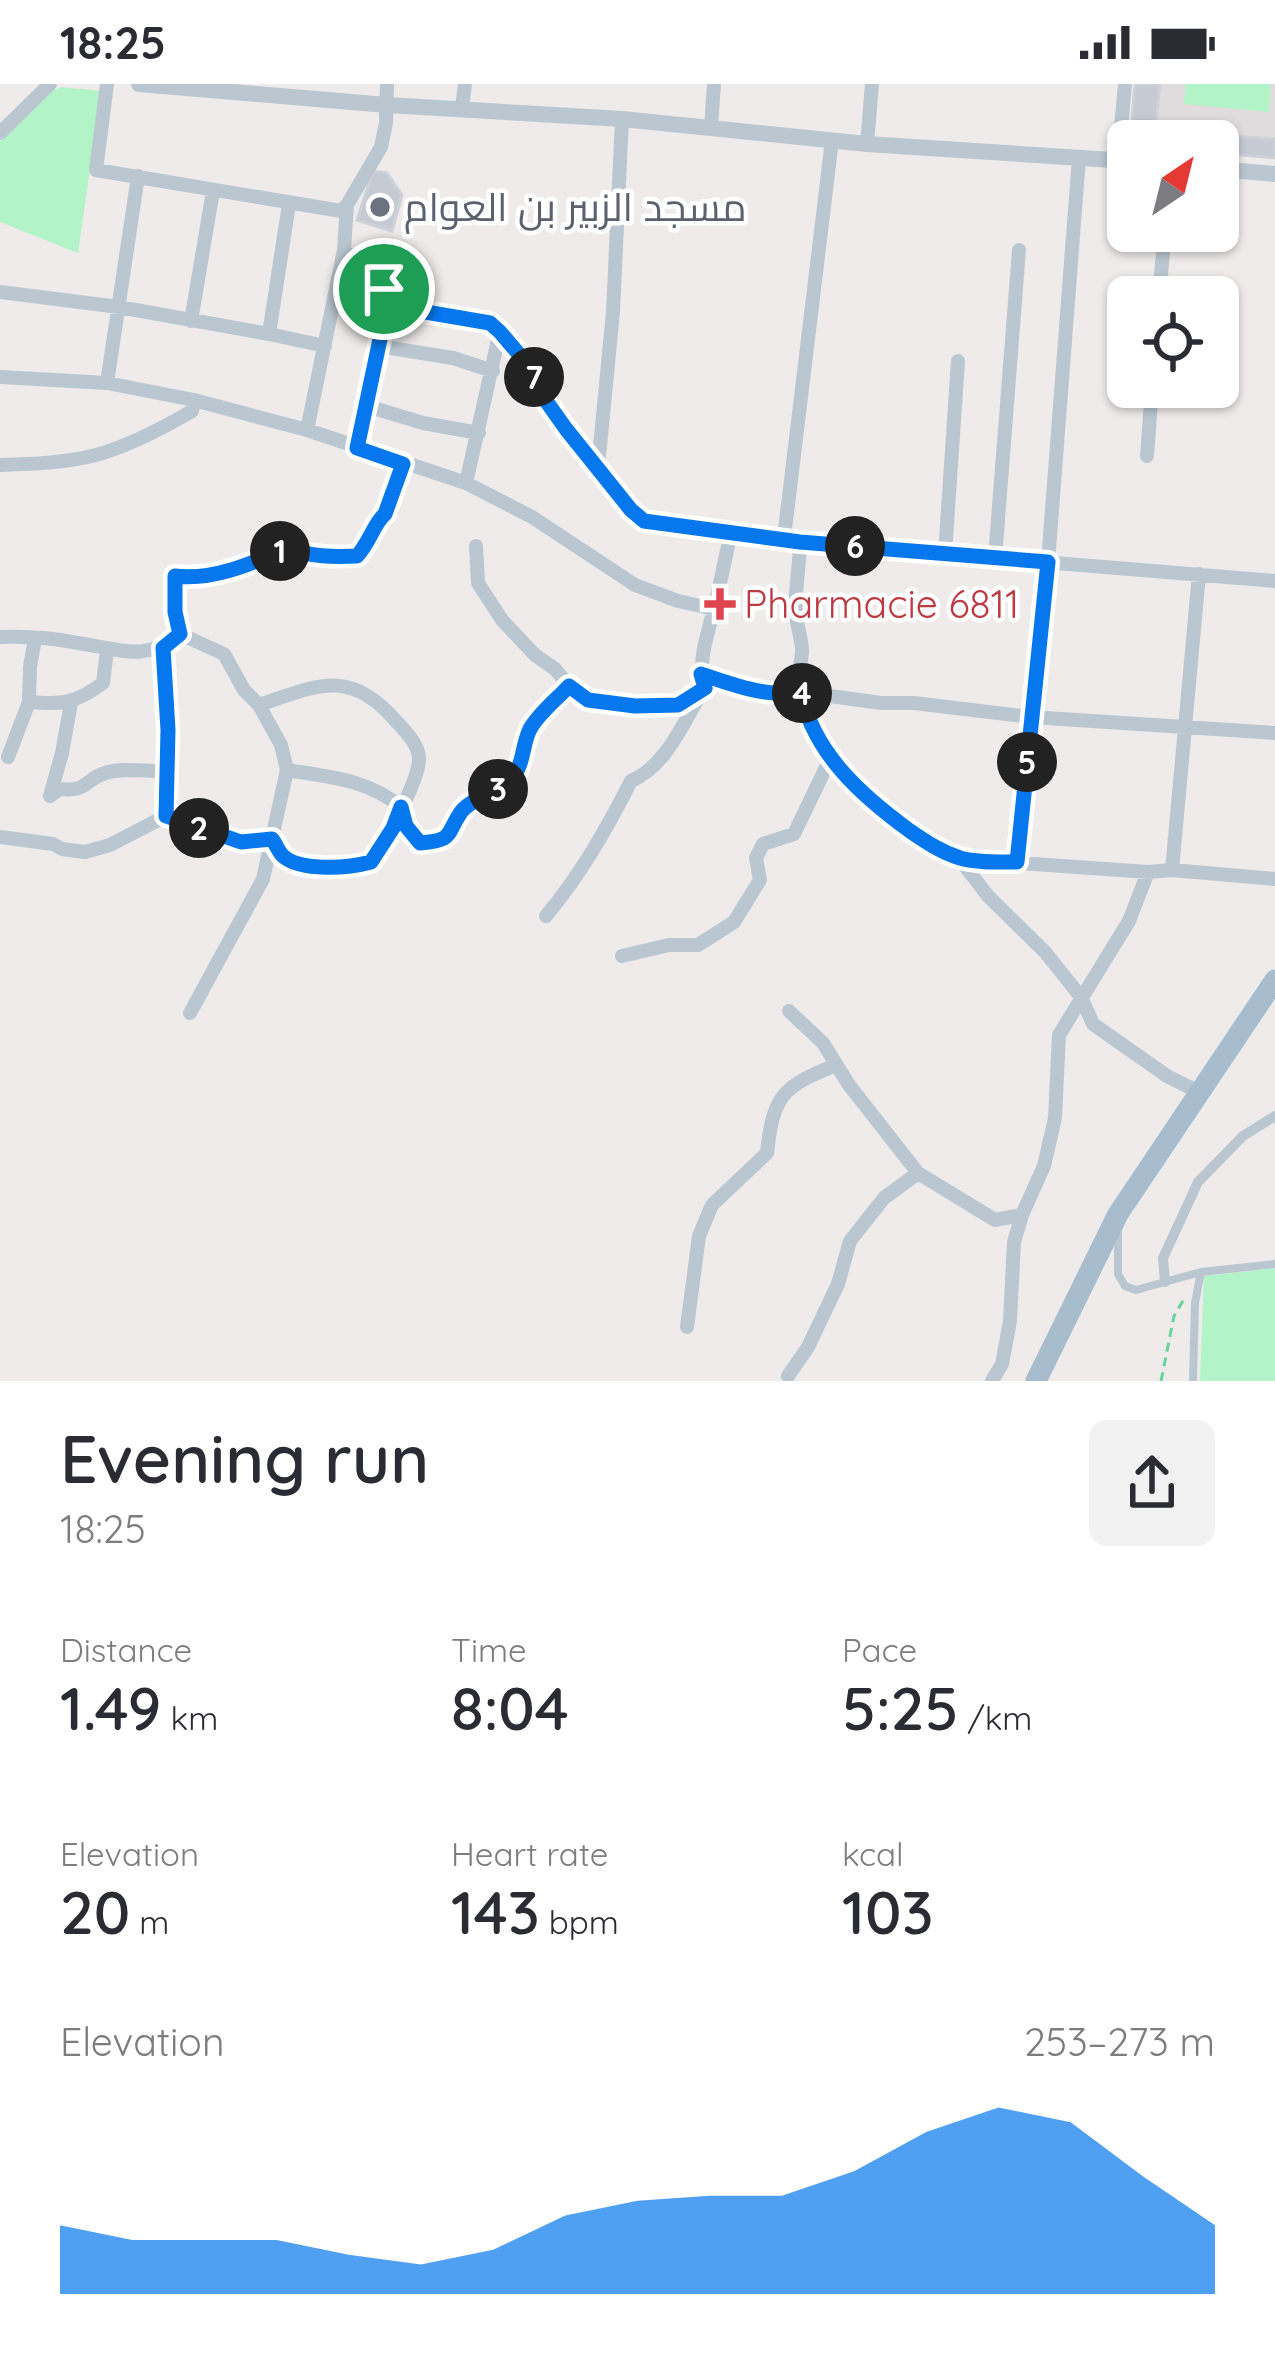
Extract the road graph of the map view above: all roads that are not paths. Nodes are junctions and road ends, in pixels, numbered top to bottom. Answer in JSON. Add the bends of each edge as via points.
{"nodes":[{"id":1,"x":50,"y":84,"type":"edge"},
{"id":2,"x":107,"y":84,"type":"edge"},
{"id":3,"x":139,"y":84,"type":"edge"},
{"id":4,"x":387,"y":84,"type":"edge"},
{"id":5,"x":465,"y":84,"type":"edge"},
{"id":6,"x":714,"y":84,"type":"edge"},
{"id":7,"x":872,"y":84,"type":"edge"},
{"id":8,"x":1125,"y":84,"type":"edge"},
{"id":9,"x":387,"y":105,"type":"junction"},
{"id":10,"x":462,"y":108,"type":"junction"},
{"id":11,"x":622,"y":119,"type":"junction"},
{"id":12,"x":1124,"y":120,"type":"edge"},
{"id":13,"x":711,"y":128,"type":"junction"},
{"id":14,"x":0,"y":133,"type":"edge"},
{"id":15,"x":832,"y":140,"type":"junction"},
{"id":16,"x":866,"y":144,"type":"junction"},
{"id":17,"x":1079,"y":158,"type":"junction"},
{"id":18,"x":1107,"y":160,"type":"edge"},
{"id":19,"x":1239,"y":171,"type":"edge"},
{"id":20,"x":1275,"y":174,"type":"edge"},
{"id":21,"x":138,"y":176,"type":"junction"},
{"id":22,"x":213,"y":191,"type":"junction"},
{"id":23,"x":289,"y":204,"type":"junction"},
{"id":24,"x":347,"y":206,"type":"junction"},
{"id":25,"x":344,"y":250,"type":"junction"},
{"id":26,"x":1018,"y":250,"type":"dead end"},
{"id":27,"x":384,"y":289,"type":"junction"},
{"id":28,"x":0,"y":292,"type":"edge"},
{"id":29,"x":119,"y":307,"type":"junction"},
{"id":30,"x":191,"y":321,"type":"junction"},
{"id":31,"x":500,"y":332,"type":"junction"},
{"id":32,"x":268,"y":334,"type":"junction"},
{"id":33,"x":325,"y":346,"type":"junction"},
{"id":34,"x":378,"y":346,"type":"junction"},
{"id":35,"x":958,"y":361,"type":"dead end"},
{"id":36,"x":493,"y":371,"type":"junction"},
{"id":37,"x":0,"y":377,"type":"edge"},
{"id":38,"x":106,"y":383,"type":"junction"},
{"id":39,"x":194,"y":400,"type":"junction"},
{"id":40,"x":367,"y":406,"type":"junction"},
{"id":41,"x":1150,"y":408,"type":"edge"},
{"id":42,"x":307,"y":430,"type":"junction"},
{"id":43,"x":479,"y":434,"type":"junction"},
{"id":44,"x":357,"y":448,"type":"junction"},
{"id":45,"x":1147,"y":456,"type":"dead end"},
{"id":46,"x":0,"y":464,"type":"edge"},
{"id":47,"x":403,"y":464,"type":"junction"},
{"id":48,"x":598,"y":467,"type":"junction"},
{"id":49,"x":466,"y":483,"type":"junction"},
{"id":50,"x":731,"y":533,"type":"junction"},
{"id":51,"x":792,"y":540,"type":"junction"},
{"id":52,"x":476,"y":546,"type":"dead end"},
{"id":53,"x":945,"y":554,"type":"junction"},
{"id":54,"x":995,"y":558,"type":"junction"},
{"id":55,"x":1048,"y":562,"type":"junction"},
{"id":56,"x":1198,"y":574,"type":"junction"},
{"id":57,"x":1275,"y":581,"type":"edge"},
{"id":58,"x":713,"y":609,"type":"junction"},
{"id":59,"x":180,"y":634,"type":"junction"},
{"id":60,"x":0,"y":637,"type":"edge"},
{"id":61,"x":35,"y":638,"type":"junction"},
{"id":62,"x":163,"y":648,"type":"junction"},
{"id":63,"x":107,"y":650,"type":"junction"},
{"id":64,"x":703,"y":681,"type":"junction"},
{"id":65,"x":569,"y":686,"type":"junction"},
{"id":66,"x":801,"y":692,"type":"junction"},
{"id":67,"x":29,"y":702,"type":"junction"},
{"id":68,"x":71,"y":703,"type":"junction"},
{"id":69,"x":259,"y":705,"type":"junction"},
{"id":70,"x":1031,"y":717,"type":"junction"},
{"id":71,"x":1187,"y":726,"type":"junction"},
{"id":72,"x":1275,"y":733,"type":"edge"},
{"id":73,"x":8,"y":757,"type":"dead end"},
{"id":74,"x":831,"y":757,"type":"junction"},
{"id":75,"x":287,"y":770,"type":"junction"},
{"id":76,"x":166,"y":771,"type":"junction"},
{"id":77,"x":401,"y":807,"type":"junction"},
{"id":78,"x":166,"y":816,"type":"junction"},
{"id":79,"x":0,"y":837,"type":"edge"},
{"id":80,"x":272,"y":839,"type":"junction"},
{"id":81,"x":958,"y":857,"type":"junction"},
{"id":82,"x":1017,"y":862,"type":"junction"},
{"id":83,"x":1172,"y":869,"type":"junction"},
{"id":84,"x":1148,"y":872,"type":"junction"},
{"id":85,"x":1275,"y":879,"type":"edge"},
{"id":86,"x":545,"y":916,"type":"dead end"},
{"id":87,"x":622,"y":956,"type":"dead end"},
{"id":88,"x":1275,"y":980,"type":"edge"},
{"id":89,"x":1081,"y":998,"type":"junction"},
{"id":90,"x":789,"y":1011,"type":"dead end"},
{"id":91,"x":190,"y":1012,"type":"dead end"},
{"id":92,"x":836,"y":1065,"type":"junction"},
{"id":93,"x":1199,"y":1092,"type":"junction"},
{"id":94,"x":1275,"y":1116,"type":"edge"},
{"id":95,"x":918,"y":1173,"type":"junction"},
{"id":96,"x":1118,"y":1214,"type":"junction"},
{"id":97,"x":1022,"y":1215,"type":"junction"},
{"id":98,"x":1275,"y":1264,"type":"edge"},
{"id":99,"x":1201,"y":1272,"type":"junction"},
{"id":100,"x":1165,"y":1282,"type":"junction"},
{"id":101,"x":687,"y":1327,"type":"dead end"},
{"id":102,"x":788,"y":1376,"type":"dead end"},
{"id":103,"x":992,"y":1381,"type":"edge"},
{"id":104,"x":1036,"y":1381,"type":"edge"},
{"id":105,"x":1193,"y":1381,"type":"edge"}],
"edges":[{"from":1,"to":14,"type":"street"},
{"from":2,"to":21,"type":"street","via":[[96,170]]},
{"from":3,"to":9,"type":"street"},
{"from":4,"to":9,"type":"street"},
{"from":5,"to":10,"type":"street"},
{"from":6,"to":13,"type":"street"},
{"from":7,"to":16,"type":"street"},
{"from":8,"to":12,"type":"street"},
{"from":9,"to":10,"type":"street"},
{"from":9,"to":24,"type":"street","via":[[381,147]]},
{"from":10,"to":11,"type":"street"},
{"from":11,"to":13,"type":"street"},
{"from":11,"to":48,"type":"street"},
{"from":13,"to":15,"type":"street"},
{"from":15,"to":16,"type":"street"},
{"from":15,"to":51,"type":"street"},
{"from":16,"to":17,"type":"street"},
{"from":17,"to":18,"type":"street"},
{"from":17,"to":55,"type":"street"},
{"from":19,"to":20,"type":"street"},
{"from":21,"to":22,"type":"street"},
{"from":21,"to":29,"type":"street"},
{"from":22,"to":23,"type":"street"},
{"from":22,"to":30,"type":"street"},
{"from":23,"to":24,"type":"street","via":[[341,212]]},
{"from":23,"to":32,"type":"street"},
{"from":24,"to":25,"type":"street"},
{"from":25,"to":27,"type":"street"},
{"from":25,"to":33,"type":"street"},
{"from":26,"to":54,"type":"street"},
{"from":27,"to":31,"type":"street","via":[[414,310],[490,323]]},
{"from":27,"to":34,"type":"street"},
{"from":28,"to":29,"type":"street"},
{"from":29,"to":30,"type":"street"},
{"from":29,"to":38,"type":"street"},
{"from":30,"to":32,"type":"street"},
{"from":31,"to":36,"type":"street"},
{"from":31,"to":48,"type":"street"},
{"from":32,"to":33,"type":"street"},
{"from":33,"to":42,"type":"street"},
{"from":34,"to":36,"type":"street"},
{"from":34,"to":40,"type":"street"},
{"from":35,"to":53,"type":"street"},
{"from":36,"to":43,"type":"street"},
{"from":37,"to":38,"type":"street"},
{"from":38,"to":39,"type":"street"},
{"from":39,"to":42,"type":"street"},
{"from":39,"to":46,"type":"street","via":[[178,419],[98,454]]},
{"from":40,"to":43,"type":"street"},
{"from":40,"to":44,"type":"street"},
{"from":41,"to":45,"type":"street"},
{"from":42,"to":44,"type":"street"},
{"from":43,"to":49,"type":"street"},
{"from":44,"to":47,"type":"street"},
{"from":47,"to":49,"type":"street"},
{"from":47,"to":59,"type":"street","via":[[385,514],[357,556],[288,548],[232,570],[175,576]]},
{"from":48,"to":50,"type":"street","via":[[644,521]]},
{"from":49,"to":58,"type":"street","via":[[635,586]]},
{"from":50,"to":51,"type":"street"},
{"from":50,"to":58,"type":"street"},
{"from":51,"to":53,"type":"street"},
{"from":51,"to":66,"type":"street"},
{"from":52,"to":65,"type":"street","via":[[478,584],[489,602]]},
{"from":53,"to":54,"type":"street"},
{"from":54,"to":55,"type":"street"},
{"from":55,"to":56,"type":"street"},
{"from":55,"to":70,"type":"street"},
{"from":56,"to":57,"type":"street"},
{"from":56,"to":71,"type":"street"},
{"from":58,"to":64,"type":"street"},
{"from":59,"to":62,"type":"street"},
{"from":59,"to":69,"type":"street","via":[[224,654]]},
{"from":60,"to":61,"type":"street"},
{"from":61,"to":63,"type":"street"},
{"from":61,"to":67,"type":"street"},
{"from":62,"to":63,"type":"street"},
{"from":62,"to":76,"type":"street"},
{"from":63,"to":68,"type":"street","via":[[104,683]]},
{"from":64,"to":65,"type":"street","via":[[678,705],[588,700]]},
{"from":64,"to":66,"type":"street"},
{"from":64,"to":86,"type":"street","via":[[667,750],[631,781],[582,871]]},
{"from":65,"to":77,"type":"street","via":[[534,722],[509,782],[463,808],[441,842],[420,843]]},
{"from":66,"to":70,"type":"street"},
{"from":66,"to":74,"type":"street"},
{"from":67,"to":68,"type":"street"},
{"from":67,"to":73,"type":"street"},
{"from":68,"to":76,"type":"street","via":[[50,796],[104,773]]},
{"from":69,"to":75,"type":"street"},
{"from":69,"to":77,"type":"street","via":[[343,684],[380,702],[418,751]]},
{"from":70,"to":71,"type":"street"},
{"from":70,"to":82,"type":"street"},
{"from":71,"to":72,"type":"street"},
{"from":71,"to":83,"type":"street"},
{"from":74,"to":81,"type":"street","via":[[866,797]]},
{"from":74,"to":87,"type":"street","via":[[794,833],[763,844],[760,880],[734,922],[698,945]]},
{"from":75,"to":77,"type":"street","via":[[368,785]]},
{"from":75,"to":80,"type":"street"},
{"from":76,"to":78,"type":"street"},
{"from":77,"to":80,"type":"street","via":[[371,862],[348,868],[303,866]]},
{"from":78,"to":79,"type":"street","via":[[85,852]]},
{"from":78,"to":80,"type":"street","via":[[241,842]]},
{"from":80,"to":91,"type":"street","via":[[262,879]]},
{"from":81,"to":82,"type":"street"},
{"from":81,"to":89,"type":"street"},
{"from":82,"to":84,"type":"street"},
{"from":83,"to":84,"type":"street"},
{"from":83,"to":85,"type":"street"},
{"from":84,"to":89,"type":"street","via":[[1129,921]]},
{"from":88,"to":93,"type":"main road"},
{"from":89,"to":93,"type":"street","via":[[1093,1024]]},
{"from":89,"to":97,"type":"street","via":[[1059,1035],[1055,1118]]},
{"from":90,"to":92,"type":"street"},
{"from":92,"to":95,"type":"street"},
{"from":92,"to":101,"type":"street","via":[[793,1083],[770,1118],[767,1153],[712,1205],[699,1236]]},
{"from":93,"to":96,"type":"main road"},
{"from":94,"to":100,"type":"street","via":[[1198,1182],[1163,1258]]},
{"from":95,"to":97,"type":"street","via":[[995,1220]]},
{"from":95,"to":102,"type":"street","via":[[884,1198],[850,1241],[838,1284]]},
{"from":96,"to":100,"type":"lane","via":[[1125,1286]]},
{"from":96,"to":104,"type":"main road"},
{"from":97,"to":103,"type":"street","via":[[1010,1321]]},
{"from":98,"to":99,"type":"lane"},
{"from":99,"to":100,"type":"lane"},
{"from":99,"to":105,"type":"lane"}]}
